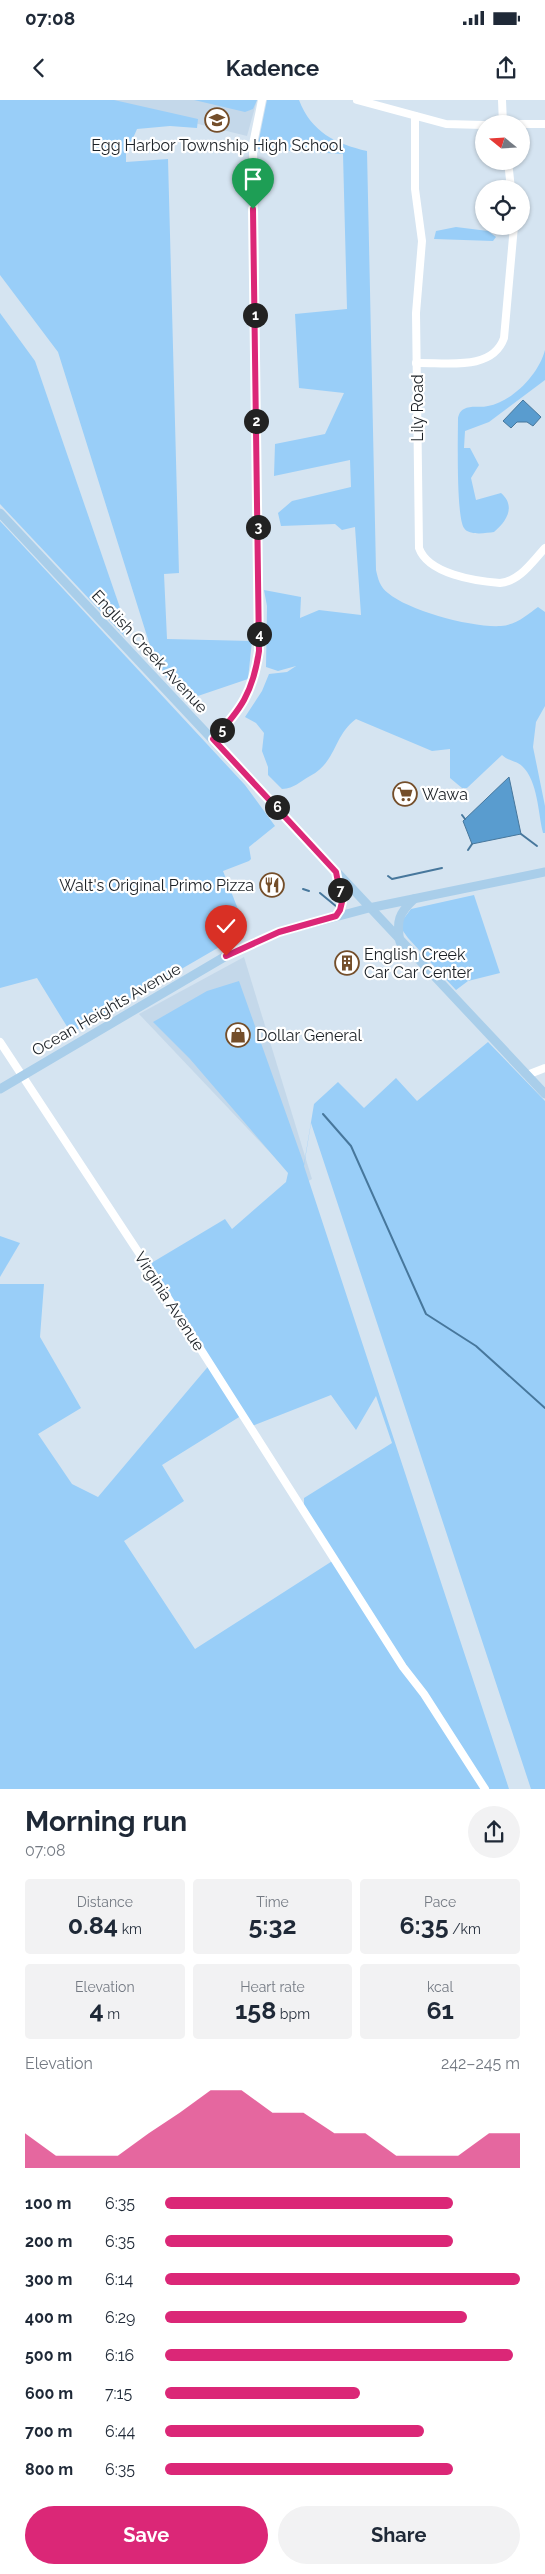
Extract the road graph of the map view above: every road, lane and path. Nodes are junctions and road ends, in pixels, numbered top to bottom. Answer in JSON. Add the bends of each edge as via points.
{"nodes":[{"id":1,"x":262,"y":100,"type":"edge"},
{"id":2,"x":357,"y":100,"type":"edge"},
{"id":3,"x":502,"y":100,"type":"edge"},
{"id":4,"x":503,"y":115,"type":"edge"},
{"id":5,"x":415,"y":116,"type":"junction"},
{"id":6,"x":530,"y":124,"type":"edge"},
{"id":7,"x":545,"y":124,"type":"edge"},
{"id":8,"x":475,"y":125,"type":"edge"},
{"id":9,"x":513,"y":235,"type":"edge"},
{"id":10,"x":416,"y":363,"type":"junction"},
{"id":11,"x":0,"y":512,"type":"edge"},
{"id":12,"x":545,"y":548,"type":"edge"},
{"id":13,"x":213,"y":739,"type":"junction"},
{"id":14,"x":336,"y":872,"type":"junction"},
{"id":15,"x":545,"y":872,"type":"edge"},
{"id":16,"x":414,"y":899,"type":"junction"},
{"id":17,"x":369,"y":908,"type":"junction"},
{"id":18,"x":336,"y":916,"type":"junction"},
{"id":19,"x":400,"y":942,"type":"junction"},
{"id":20,"x":0,"y":1042,"type":"edge"},
{"id":21,"x":545,"y":1068,"type":"edge"},
{"id":22,"x":527,"y":1075,"type":"junction"},
{"id":23,"x":21,"y":1076,"type":"junction"},
{"id":24,"x":0,"y":1089,"type":"edge"},
{"id":25,"x":545,"y":1094,"type":"edge"},
{"id":26,"x":485,"y":1789,"type":"edge"}],
"edges":[{"from":1,"to":13,"type":"street","via":[[253,144],[259,651],[254,678],[244,703]]},
{"from":2,"to":5,"type":"street"},
{"from":3,"to":4,"type":"street"},
{"from":5,"to":8,"type":"street","via":[[453,125]]},
{"from":5,"to":10,"type":"street","name":"Lily Road","via":[[416,189],[422,242]]},
{"from":6,"to":7,"type":"street"},
{"from":9,"to":10,"type":"street","via":[[504,338],[498,350],[480,361]]},
{"from":10,"to":12,"type":"street","name":"Lily Road","via":[[418,543],[423,557],[440,570],[500,583],[516,578]]},
{"from":11,"to":13,"type":"main road","name":"English Creek Avenue"},
{"from":13,"to":14,"type":"main road","name":"English Creek Avenue"},
{"from":14,"to":17,"type":"main road","name":"English Creek Avenue"},
{"from":14,"to":18,"type":"main road","via":[[342,902]]},
{"from":15,"to":16,"type":"main road","name":"Ocean Heights Avenue"},
{"from":16,"to":17,"type":"main road","name":"Ocean Heights Avenue"},
{"from":16,"to":19,"type":"main road","via":[[398,918]]},
{"from":17,"to":18,"type":"main road","name":"Ocean Heights Avenue"},
{"from":17,"to":19,"type":"main road","name":"English Creek Avenue"},
{"from":18,"to":23,"type":"main road","name":"Ocean Heights Avenue","via":[[279,932],[226,956]]},
{"from":19,"to":22,"type":"main road","name":"English Creek Avenue"},
{"from":20,"to":23,"type":"street","name":"Virginia Avenue"},
{"from":21,"to":22,"type":"street"},
{"from":22,"to":25,"type":"main road","name":"English Creek Avenue"},
{"from":23,"to":24,"type":"main road","name":"Ocean Heights Avenue"},
{"from":23,"to":26,"type":"street","name":"Virginia Avenue","via":[[150,1269]]}]}
